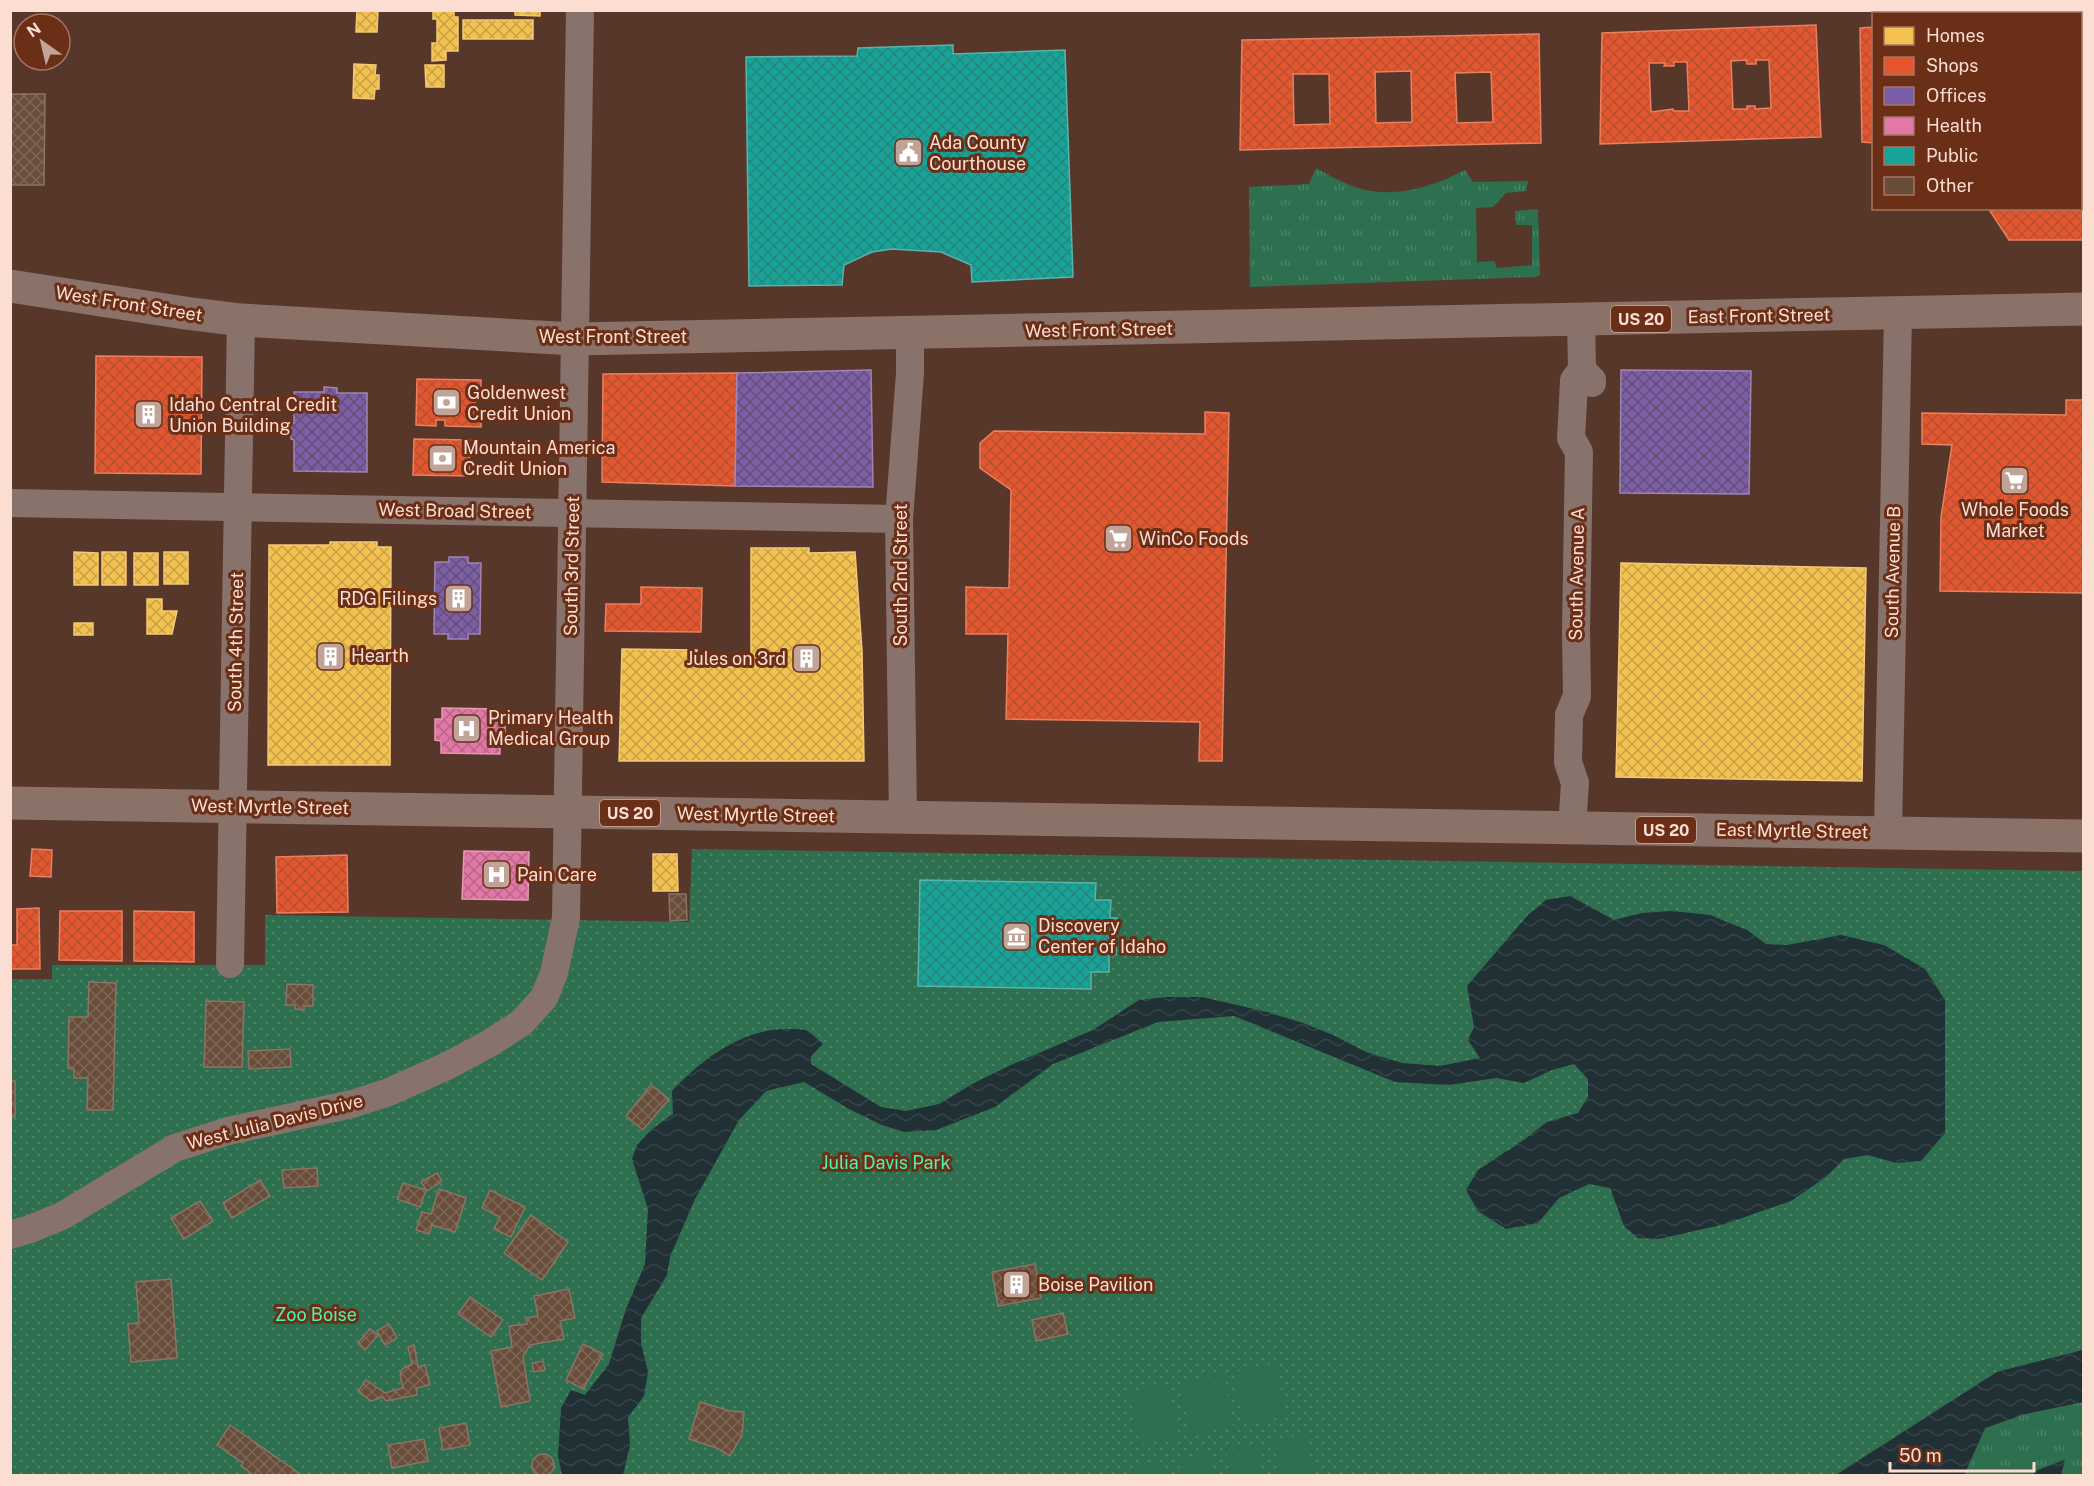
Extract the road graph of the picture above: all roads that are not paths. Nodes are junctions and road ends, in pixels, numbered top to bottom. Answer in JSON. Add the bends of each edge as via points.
{"nodes":[{"id":1,"x":580,"y":10,"type":"edge"},
{"id":2,"x":10,"y":286,"type":"edge"},
{"id":3,"x":2077,"y":308,"type":"edge"},
{"id":4,"x":1898,"y":313,"type":"junction"},
{"id":5,"x":241,"y":320,"type":"junction"},
{"id":6,"x":1581,"y":320,"type":"junction"},
{"id":7,"x":1219,"y":327,"type":"joint"},
{"id":8,"x":910,"y":334,"type":"junction"},
{"id":9,"x":575,"y":339,"type":"junction"},
{"id":10,"x":10,"y":503,"type":"edge"},
{"id":11,"x":238,"y":507,"type":"junction"},
{"id":12,"x":573,"y":513,"type":"junction"},
{"id":13,"x":899,"y":519,"type":"junction"},
{"id":14,"x":10,"y":803,"type":"edge"},
{"id":15,"x":233,"y":806,"type":"junction"},
{"id":16,"x":568,"y":812,"type":"junction"},
{"id":17,"x":903,"y":818,"type":"junction"},
{"id":18,"x":1249,"y":823,"type":"joint"},
{"id":19,"x":1572,"y":828,"type":"junction"},
{"id":20,"x":1888,"y":832,"type":"junction"},
{"id":21,"x":2084,"y":836,"type":"edge"},
{"id":22,"x":230,"y":964,"type":"dead end"},
{"id":23,"x":447,"y":1066,"type":"joint"},
{"id":24,"x":10,"y":1235,"type":"edge"}],
"edges":[{"from":1,"to":9,"type":"street","name":"South 3rd Street"},
{"from":2,"to":5,"type":"main road","name":"West Front Street","number":"US 20"},
{"from":3,"to":4,"type":"main road","name":"East Front Street","number":"US 20"},
{"from":4,"to":6,"type":"main road","name":"East Front Street","number":"US 20"},
{"from":4,"to":20,"type":"street","name":"South Avenue B"},
{"from":5,"to":9,"type":"main road","name":"West Front Street","number":"US 20"},
{"from":5,"to":11,"type":"street","name":"South 4th Street"},
{"from":6,"to":7,"type":"main road","name":"East Front Street","number":"US 20"},
{"from":6,"to":19,"type":"street","name":"South Avenue A","via":[[1582,370],[1574,380],[1571,438],[1579,452],[1577,696],[1569,715],[1568,762],[1575,783]]},
{"from":7,"to":8,"type":"main road","name":"West Front Street","number":"US 20"},
{"from":8,"to":9,"type":"main road","name":"West Front Street","number":"US 20"},
{"from":8,"to":13,"type":"street","name":"South 2nd Street"},
{"from":9,"to":12,"type":"street","name":"South 3rd Street"},
{"from":10,"to":11,"type":"street","name":"West Broad Street"},
{"from":11,"to":12,"type":"street","name":"West Broad Street"},
{"from":11,"to":15,"type":"street","name":"South 4th Street"},
{"from":12,"to":13,"type":"street","name":"West Broad Street"},
{"from":12,"to":16,"type":"street","name":"South 3rd Street"},
{"from":13,"to":17,"type":"street","name":"South 2nd Street"},
{"from":14,"to":15,"type":"main road","name":"West Myrtle Street","number":"US 20"},
{"from":15,"to":16,"type":"main road","name":"West Myrtle Street","number":"US 20"},
{"from":15,"to":22,"type":"street","name":"South 4th Street"},
{"from":16,"to":17,"type":"main road","name":"West Myrtle Street","number":"US 20"},
{"from":16,"to":23,"type":"street","name":"South 3rd Street","via":[[566,918],[544,999],[521,1023]]},
{"from":17,"to":18,"type":"main road","name":"West Myrtle Street","number":"US 20"},
{"from":18,"to":19,"type":"main road","name":"East Myrtle Street","number":"US 20"},
{"from":19,"to":20,"type":"main road","name":"East Myrtle Street","number":"US 20"},
{"from":20,"to":21,"type":"main road","name":"East Myrtle Street","number":"US 20"},
{"from":23,"to":24,"type":"street","name":"West Julia Davis Drive","via":[[352,1104],[228,1131],[175,1148],[62,1216]]}]}
